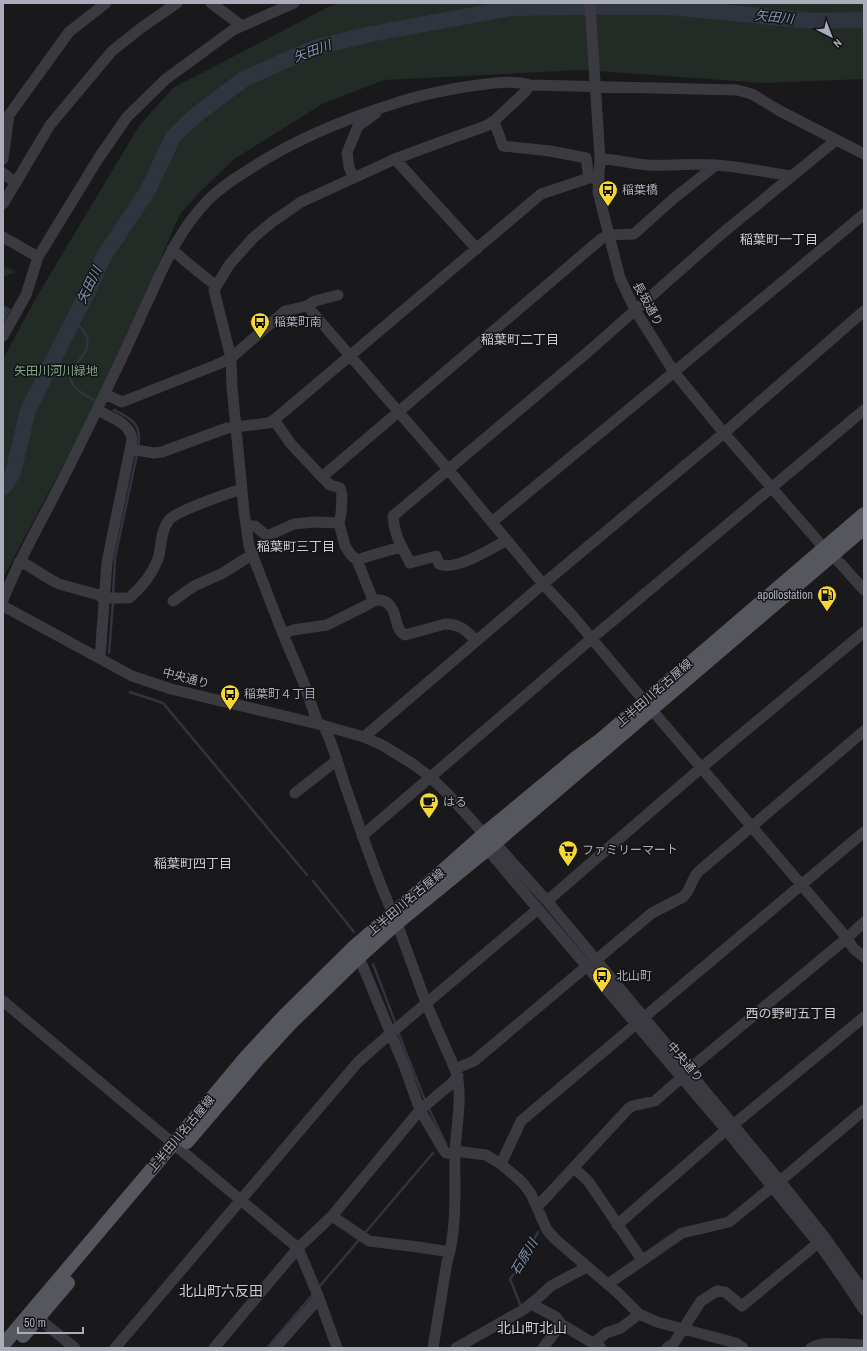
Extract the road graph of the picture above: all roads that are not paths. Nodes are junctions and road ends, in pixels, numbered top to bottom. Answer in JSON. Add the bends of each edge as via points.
{"nodes":[{"id":1,"x":106,"y":3,"type":"edge"},
{"id":2,"x":211,"y":3,"type":"edge"},
{"id":3,"x":294,"y":3,"type":"edge"},
{"id":4,"x":590,"y":3,"type":"edge"},
{"id":5,"x":170,"y":5,"type":"edge"},
{"id":6,"x":242,"y":26,"type":"junction"},
{"id":7,"x":594,"y":83,"type":"junction"},
{"id":8,"x":530,"y":85,"type":"junction"},
{"id":9,"x":378,"y":109,"type":"junction"},
{"id":10,"x":494,"y":121,"type":"junction"},
{"id":11,"x":836,"y":140,"type":"junction"},
{"id":12,"x":864,"y":154,"type":"edge"},
{"id":13,"x":395,"y":159,"type":"junction"},
{"id":14,"x":600,"y":159,"type":"junction"},
{"id":15,"x":3,"y":160,"type":"edge"},
{"id":16,"x":716,"y":165,"type":"junction"},
{"id":17,"x":3,"y":173,"type":"edge"},
{"id":18,"x":791,"y":176,"type":"junction"},
{"id":19,"x":354,"y":178,"type":"junction"},
{"id":20,"x":594,"y":178,"type":"junction"},
{"id":21,"x":16,"y":183,"type":"junction"},
{"id":22,"x":3,"y":204,"type":"edge"},
{"id":23,"x":864,"y":214,"type":"edge"},
{"id":24,"x":608,"y":235,"type":"junction"},
{"id":25,"x":3,"y":237,"type":"edge"},
{"id":26,"x":172,"y":249,"type":"junction"},
{"id":27,"x":477,"y":249,"type":"junction"},
{"id":28,"x":38,"y":257,"type":"junction"},
{"id":29,"x":216,"y":286,"type":"junction"},
{"id":30,"x":338,"y":295,"type":"dead end"},
{"id":31,"x":307,"y":306,"type":"junction"},
{"id":32,"x":635,"y":310,"type":"junction"},
{"id":33,"x":864,"y":311,"type":"edge"},
{"id":34,"x":3,"y":336,"type":"edge"},
{"id":35,"x":350,"y":356,"type":"junction"},
{"id":36,"x":231,"y":358,"type":"junction"},
{"id":37,"x":674,"y":372,"type":"junction"},
{"id":38,"x":105,"y":394,"type":"junction"},
{"id":39,"x":97,"y":410,"type":"junction"},
{"id":40,"x":864,"y":410,"type":"edge"},
{"id":41,"x":398,"y":412,"type":"junction"},
{"id":42,"x":274,"y":420,"type":"junction"},
{"id":43,"x":236,"y":427,"type":"junction"},
{"id":44,"x":724,"y":433,"type":"junction"},
{"id":45,"x":136,"y":450,"type":"junction"},
{"id":46,"x":448,"y":469,"type":"junction"},
{"id":47,"x":322,"y":477,"type":"junction"},
{"id":48,"x":242,"y":488,"type":"junction"},
{"id":49,"x":773,"y":488,"type":"junction"},
{"id":50,"x":864,"y":514,"type":"edge"},
{"id":51,"x":492,"y":522,"type":"junction"},
{"id":52,"x":339,"y":523,"type":"junction"},
{"id":53,"x":246,"y":526,"type":"junction"},
{"id":54,"x":864,"y":528,"type":"edge"},
{"id":55,"x":506,"y":540,"type":"junction"},
{"id":56,"x":401,"y":547,"type":"junction"},
{"id":57,"x":828,"y":552,"type":"junction"},
{"id":58,"x":253,"y":554,"type":"junction"},
{"id":59,"x":357,"y":560,"type":"junction"},
{"id":60,"x":19,"y":562,"type":"junction"},
{"id":61,"x":543,"y":584,"type":"junction"},
{"id":62,"x":864,"y":590,"type":"edge"},
{"id":63,"x":108,"y":599,"type":"junction"},
{"id":64,"x":3,"y":600,"type":"edge"},
{"id":65,"x":373,"y":600,"type":"junction"},
{"id":66,"x":173,"y":601,"type":"dead end"},
{"id":67,"x":3,"y":606,"type":"edge"},
{"id":68,"x":864,"y":632,"type":"edge"},
{"id":69,"x":283,"y":634,"type":"junction"},
{"id":70,"x":591,"y":639,"type":"junction"},
{"id":71,"x":476,"y":641,"type":"junction"},
{"id":72,"x":100,"y":658,"type":"junction"},
{"id":73,"x":648,"y":706,"type":"junction"},
{"id":74,"x":320,"y":724,"type":"junction"},
{"id":75,"x":864,"y":731,"type":"edge"},
{"id":76,"x":364,"y":737,"type":"junction"},
{"id":77,"x":336,"y":761,"type":"junction"},
{"id":78,"x":701,"y":768,"type":"junction"},
{"id":79,"x":430,"y":777,"type":"junction"},
{"id":80,"x":295,"y":793,"type":"dead end"},
{"id":81,"x":752,"y":828,"type":"junction"},
{"id":82,"x":864,"y":832,"type":"edge"},
{"id":83,"x":362,"y":836,"type":"junction"},
{"id":84,"x":489,"y":842,"type":"junction"},
{"id":85,"x":801,"y":885,"type":"junction"},
{"id":86,"x":547,"y":901,"type":"junction"},
{"id":87,"x":538,"y":908,"type":"junction"},
{"id":88,"x":395,"y":919,"type":"junction"},
{"id":89,"x":864,"y":922,"type":"edge"},
{"id":90,"x":847,"y":938,"type":"junction"},
{"id":91,"x":359,"y":957,"type":"junction"},
{"id":92,"x":864,"y":957,"type":"edge"},
{"id":93,"x":592,"y":963,"type":"junction"},
{"id":94,"x":3,"y":1001,"type":"edge"},
{"id":95,"x":426,"y":1003,"type":"junction"},
{"id":96,"x":864,"y":1017,"type":"edge"},
{"id":97,"x":640,"y":1021,"type":"junction"},
{"id":98,"x":391,"y":1033,"type":"junction"},
{"id":99,"x":457,"y":1073,"type":"junction"},
{"id":100,"x":684,"y":1074,"type":"junction"},
{"id":101,"x":420,"y":1110,"type":"junction"},
{"id":102,"x":864,"y":1110,"type":"edge"},
{"id":103,"x":730,"y":1128,"type":"junction"},
{"id":104,"x":176,"y":1147,"type":"junction"},
{"id":105,"x":455,"y":1153,"type":"junction"},
{"id":106,"x":501,"y":1164,"type":"junction"},
{"id":107,"x":574,"y":1168,"type":"junction"},
{"id":108,"x":776,"y":1184,"type":"junction"},
{"id":109,"x":240,"y":1200,"type":"junction"},
{"id":110,"x":538,"y":1207,"type":"junction"},
{"id":111,"x":332,"y":1216,"type":"junction"},
{"id":112,"x":617,"y":1225,"type":"junction"},
{"id":113,"x":818,"y":1243,"type":"junction"},
{"id":114,"x":298,"y":1248,"type":"junction"},
{"id":115,"x":450,"y":1252,"type":"junction"},
{"id":116,"x":642,"y":1260,"type":"junction"},
{"id":117,"x":587,"y":1267,"type":"junction"},
{"id":118,"x":608,"y":1284,"type":"junction"},
{"id":119,"x":864,"y":1292,"type":"edge"},
{"id":120,"x":319,"y":1298,"type":"junction"},
{"id":121,"x":531,"y":1304,"type":"junction"},
{"id":122,"x":864,"y":1310,"type":"edge"},
{"id":123,"x":639,"y":1314,"type":"junction"},
{"id":124,"x":38,"y":1318,"type":"junction"},
{"id":125,"x":561,"y":1324,"type":"junction"},
{"id":126,"x":684,"y":1329,"type":"junction"},
{"id":127,"x":3,"y":1345,"type":"edge"},
{"id":128,"x":864,"y":1345,"type":"edge"},
{"id":129,"x":433,"y":1346,"type":"edge"},
{"id":130,"x":598,"y":1346,"type":"edge"},
{"id":131,"x":12,"y":1348,"type":"edge"},
{"id":132,"x":75,"y":1348,"type":"edge"},
{"id":133,"x":115,"y":1348,"type":"edge"},
{"id":134,"x":214,"y":1348,"type":"edge"},
{"id":135,"x":275,"y":1348,"type":"edge"},
{"id":136,"x":337,"y":1348,"type":"edge"},
{"id":137,"x":444,"y":1348,"type":"edge"},
{"id":138,"x":456,"y":1348,"type":"edge"},
{"id":139,"x":543,"y":1348,"type":"edge"},
{"id":140,"x":667,"y":1348,"type":"edge"},
{"id":141,"x":743,"y":1348,"type":"edge"},
{"id":142,"x":810,"y":1348,"type":"edge"}],
"edges":[{"from":1,"to":15,"type":"street","via":[[69,32],[9,115]]},
{"from":2,"to":6,"type":"street"},
{"from":3,"to":6,"type":"street"},
{"from":4,"to":7,"type":"street","name":"長坂通り"},
{"from":5,"to":21,"type":"street","via":[[112,51],[50,125]]},
{"from":6,"to":28,"type":"street","via":[[166,79],[127,117]]},
{"from":7,"to":8,"type":"street"},
{"from":7,"to":11,"type":"street","via":[[737,90],[752,94]]},
{"from":7,"to":14,"type":"street","name":"長坂通り"},
{"from":8,"to":9,"type":"street","via":[[504,82],[452,89]]},
{"from":8,"to":10,"type":"street"},
{"from":9,"to":19,"type":"street","via":[[358,126],[347,153]]},
{"from":9,"to":26,"type":"street","via":[[322,130],[281,150],[242,174],[208,200]]},
{"from":10,"to":13,"type":"street"},
{"from":10,"to":20,"type":"street","via":[[503,146],[586,158]]},
{"from":11,"to":12,"type":"street"},
{"from":11,"to":18,"type":"street"},
{"from":13,"to":19,"type":"street"},
{"from":13,"to":27,"type":"street"},
{"from":14,"to":16,"type":"street","via":[[647,165]]},
{"from":14,"to":20,"type":"street","name":"長坂通り"},
{"from":16,"to":18,"type":"street"},
{"from":16,"to":24,"type":"street","via":[[634,234]]},
{"from":17,"to":21,"type":"street"},
{"from":18,"to":32,"type":"street"},
{"from":19,"to":29,"type":"street","via":[[301,202],[272,222],[241,251]]},
{"from":20,"to":24,"type":"street","name":"長坂通り"},
{"from":20,"to":27,"type":"street","via":[[541,194]]},
{"from":21,"to":22,"type":"street"},
{"from":23,"to":37,"type":"street"},
{"from":24,"to":32,"type":"street","name":"長坂通り","via":[[620,278]]},
{"from":24,"to":41,"type":"street"},
{"from":25,"to":28,"type":"street"},
{"from":26,"to":29,"type":"street"},
{"from":26,"to":38,"type":"street"},
{"from":27,"to":35,"type":"street"},
{"from":28,"to":34,"type":"street","via":[[26,295]]},
{"from":29,"to":36,"type":"street","via":[[214,290]]},
{"from":30,"to":31,"type":"street","via":[[315,300]]},
{"from":31,"to":35,"type":"street"},
{"from":31,"to":36,"type":"street","via":[[285,311]]},
{"from":32,"to":37,"type":"street","name":"長坂通り"},
{"from":32,"to":46,"type":"street"},
{"from":33,"to":44,"type":"street"},
{"from":35,"to":41,"type":"street"},
{"from":35,"to":42,"type":"street"},
{"from":36,"to":38,"type":"street","via":[[122,402]]},
{"from":36,"to":43,"type":"street"},
{"from":37,"to":44,"type":"street","name":"長坂通り"},
{"from":37,"to":51,"type":"street"},
{"from":38,"to":39,"type":"street"},
{"from":39,"to":45,"type":"street","via":[[130,430]]},
{"from":39,"to":60,"type":"street"},
{"from":40,"to":49,"type":"street"},
{"from":41,"to":46,"type":"street"},
{"from":41,"to":47,"type":"street"},
{"from":42,"to":43,"type":"street"},
{"from":42,"to":47,"type":"street","via":[[291,444]]},
{"from":43,"to":45,"type":"street","via":[[162,452]]},
{"from":43,"to":48,"type":"street"},
{"from":44,"to":49,"type":"street","name":"長坂通り"},
{"from":44,"to":61,"type":"street"},
{"from":45,"to":63,"type":"street","via":[[107,562]]},
{"from":46,"to":51,"type":"street"},
{"from":46,"to":56,"type":"street","via":[[393,516]]},
{"from":47,"to":52,"type":"street","via":[[330,486],[340,488],[342,495]]},
{"from":48,"to":53,"type":"street"},
{"from":48,"to":63,"type":"street","via":[[172,517],[163,529],[158,558],[150,577],[129,598]]},
{"from":49,"to":57,"type":"street","name":"長坂通り"},
{"from":49,"to":70,"type":"street"},
{"from":50,"to":57,"type":"main road","name":"上半田川名古屋線"},
{"from":51,"to":55,"type":"street"},
{"from":52,"to":53,"type":"street","via":[[294,524],[267,536],[255,526]]},
{"from":52,"to":59,"type":"street","via":[[345,546],[350,555]]},
{"from":53,"to":58,"type":"street"},
{"from":54,"to":57,"type":"main road","name":"上半田川名古屋線"},
{"from":55,"to":56,"type":"street","via":[[468,560],[443,566],[438,564],[436,556],[410,563]]},
{"from":55,"to":61,"type":"street"},
{"from":56,"to":59,"type":"street"},
{"from":57,"to":62,"type":"street","name":"長坂通り"},
{"from":57,"to":73,"type":"main road","name":"上半田川名古屋線"},
{"from":58,"to":66,"type":"street","via":[[223,573],[194,586]]},
{"from":58,"to":69,"type":"street"},
{"from":59,"to":65,"type":"street"},
{"from":60,"to":63,"type":"street","via":[[54,581]]},
{"from":60,"to":64,"type":"street"},
{"from":61,"to":70,"type":"street"},
{"from":61,"to":71,"type":"street"},
{"from":63,"to":72,"type":"street"},
{"from":65,"to":69,"type":"street","via":[[327,625]]},
{"from":65,"to":71,"type":"street","via":[[380,600],[393,608],[399,629],[405,635],[449,624],[461,627]]},
{"from":67,"to":72,"type":"street","name":"中央通り"},
{"from":68,"to":78,"type":"street"},
{"from":69,"to":74,"type":"street"},
{"from":70,"to":73,"type":"street"},
{"from":70,"to":79,"type":"street"},
{"from":71,"to":76,"type":"street"},
{"from":72,"to":74,"type":"street","name":"中央通り","via":[[132,676],[171,689]]},
{"from":73,"to":78,"type":"street"},
{"from":73,"to":84,"type":"main road","name":"上半田川名古屋線"},
{"from":74,"to":76,"type":"street","name":"中央通り"},
{"from":74,"to":77,"type":"street","via":[[329,736]]},
{"from":75,"to":81,"type":"street"},
{"from":76,"to":79,"type":"street","name":"中央通り","via":[[382,745]]},
{"from":77,"to":80,"type":"street"},
{"from":77,"to":83,"type":"street"},
{"from":78,"to":81,"type":"street"},
{"from":78,"to":86,"type":"street"},
{"from":79,"to":83,"type":"street"},
{"from":79,"to":84,"type":"street","name":"中央通り","via":[[448,793]]},
{"from":81,"to":85,"type":"street"},
{"from":81,"to":93,"type":"street","via":[[698,872],[683,897],[652,913]]},
{"from":82,"to":85,"type":"street"},
{"from":83,"to":88,"type":"street"},
{"from":84,"to":86,"type":"street","name":"中央通り"},
{"from":84,"to":87,"type":"street","name":"中央通り"},
{"from":84,"to":88,"type":"main road","name":"上半田川名古屋線"},
{"from":85,"to":90,"type":"street"},
{"from":85,"to":97,"type":"street"},
{"from":86,"to":93,"type":"street","name":"中央通り"},
{"from":87,"to":93,"type":"street","name":"中央通り"},
{"from":87,"to":95,"type":"street"},
{"from":88,"to":91,"type":"main road","name":"上半田川名古屋線"},
{"from":88,"to":95,"type":"street"},
{"from":88,"to":104,"type":"main road","name":"上半田川名古屋線","via":[[355,946],[285,1015],[246,1057]]},
{"from":89,"to":90,"type":"street"},
{"from":90,"to":92,"type":"street","via":[[853,948]]},
{"from":90,"to":100,"type":"street"},
{"from":91,"to":98,"type":"street"},
{"from":91,"to":104,"type":"main road","name":"上半田川名古屋線","via":[[290,1024],[209,1118]]},
{"from":93,"to":97,"type":"street","name":"中央通り"},
{"from":93,"to":99,"type":"street","via":[[474,1062]]},
{"from":94,"to":104,"type":"street"},
{"from":95,"to":98,"type":"street"},
{"from":95,"to":99,"type":"street"},
{"from":96,"to":103,"type":"street"},
{"from":97,"to":100,"type":"street","name":"中央通り"},
{"from":97,"to":106,"type":"street","via":[[521,1121]]},
{"from":98,"to":101,"type":"street"},
{"from":98,"to":109,"type":"street","via":[[358,1062]]},
{"from":99,"to":101,"type":"street","via":[[452,1083]]},
{"from":99,"to":105,"type":"street","via":[[459,1092]]},
{"from":100,"to":103,"type":"street","name":"中央通り"},
{"from":100,"to":107,"type":"street","via":[[655,1101],[628,1109]]},
{"from":101,"to":105,"type":"street","via":[[446,1153]]},
{"from":101,"to":111,"type":"street"},
{"from":102,"to":108,"type":"street"},
{"from":103,"to":108,"type":"street","name":"中央通り"},
{"from":103,"to":112,"type":"street"},
{"from":104,"to":109,"type":"street"},
{"from":104,"to":124,"type":"main road","name":"上半田川名古屋線"},
{"from":104,"to":127,"type":"main road","name":"上半田川名古屋線"},
{"from":105,"to":106,"type":"street","via":[[486,1156]]},
{"from":105,"to":115,"type":"street","via":[[455,1204]]},
{"from":106,"to":110,"type":"street","via":[[522,1182]]},
{"from":107,"to":110,"type":"street"},
{"from":107,"to":112,"type":"street","via":[[588,1181]]},
{"from":108,"to":113,"type":"street","name":"中央通り"},
{"from":108,"to":116,"type":"street","via":[[729,1222],[682,1233]]},
{"from":108,"to":119,"type":"street","name":"中央通り","via":[[823,1235]]},
{"from":109,"to":114,"type":"street"},
{"from":109,"to":133,"type":"street"},
{"from":110,"to":117,"type":"street","via":[[547,1230]]},
{"from":111,"to":114,"type":"street"},
{"from":111,"to":115,"type":"street","via":[[369,1241]]},
{"from":112,"to":116,"type":"street"},
{"from":113,"to":122,"type":"street","name":"中央通り"},
{"from":113,"to":126,"type":"street","via":[[742,1306],[725,1292],[717,1291],[700,1301]]},
{"from":114,"to":120,"type":"street"},
{"from":114,"to":134,"type":"street"},
{"from":115,"to":129,"type":"street"},
{"from":116,"to":118,"type":"street"},
{"from":117,"to":118,"type":"street"},
{"from":117,"to":121,"type":"street","via":[[551,1286]]},
{"from":118,"to":123,"type":"street"},
{"from":120,"to":135,"type":"street"},
{"from":120,"to":136,"type":"street"},
{"from":121,"to":125,"type":"street","via":[[556,1318]]},
{"from":121,"to":138,"type":"street"},
{"from":123,"to":126,"type":"street"},
{"from":123,"to":130,"type":"street","via":[[621,1328],[606,1333]]},
{"from":124,"to":131,"type":"main road","name":"上半田川名古屋線"},
{"from":124,"to":132,"type":"street"},
{"from":125,"to":130,"type":"street"},
{"from":125,"to":139,"type":"street"},
{"from":126,"to":140,"type":"street"},
{"from":126,"to":141,"type":"street","via":[[736,1343]]},
{"from":128,"to":142,"type":"street","via":[[818,1344]]},
{"from":129,"to":137,"type":"street"}]}
